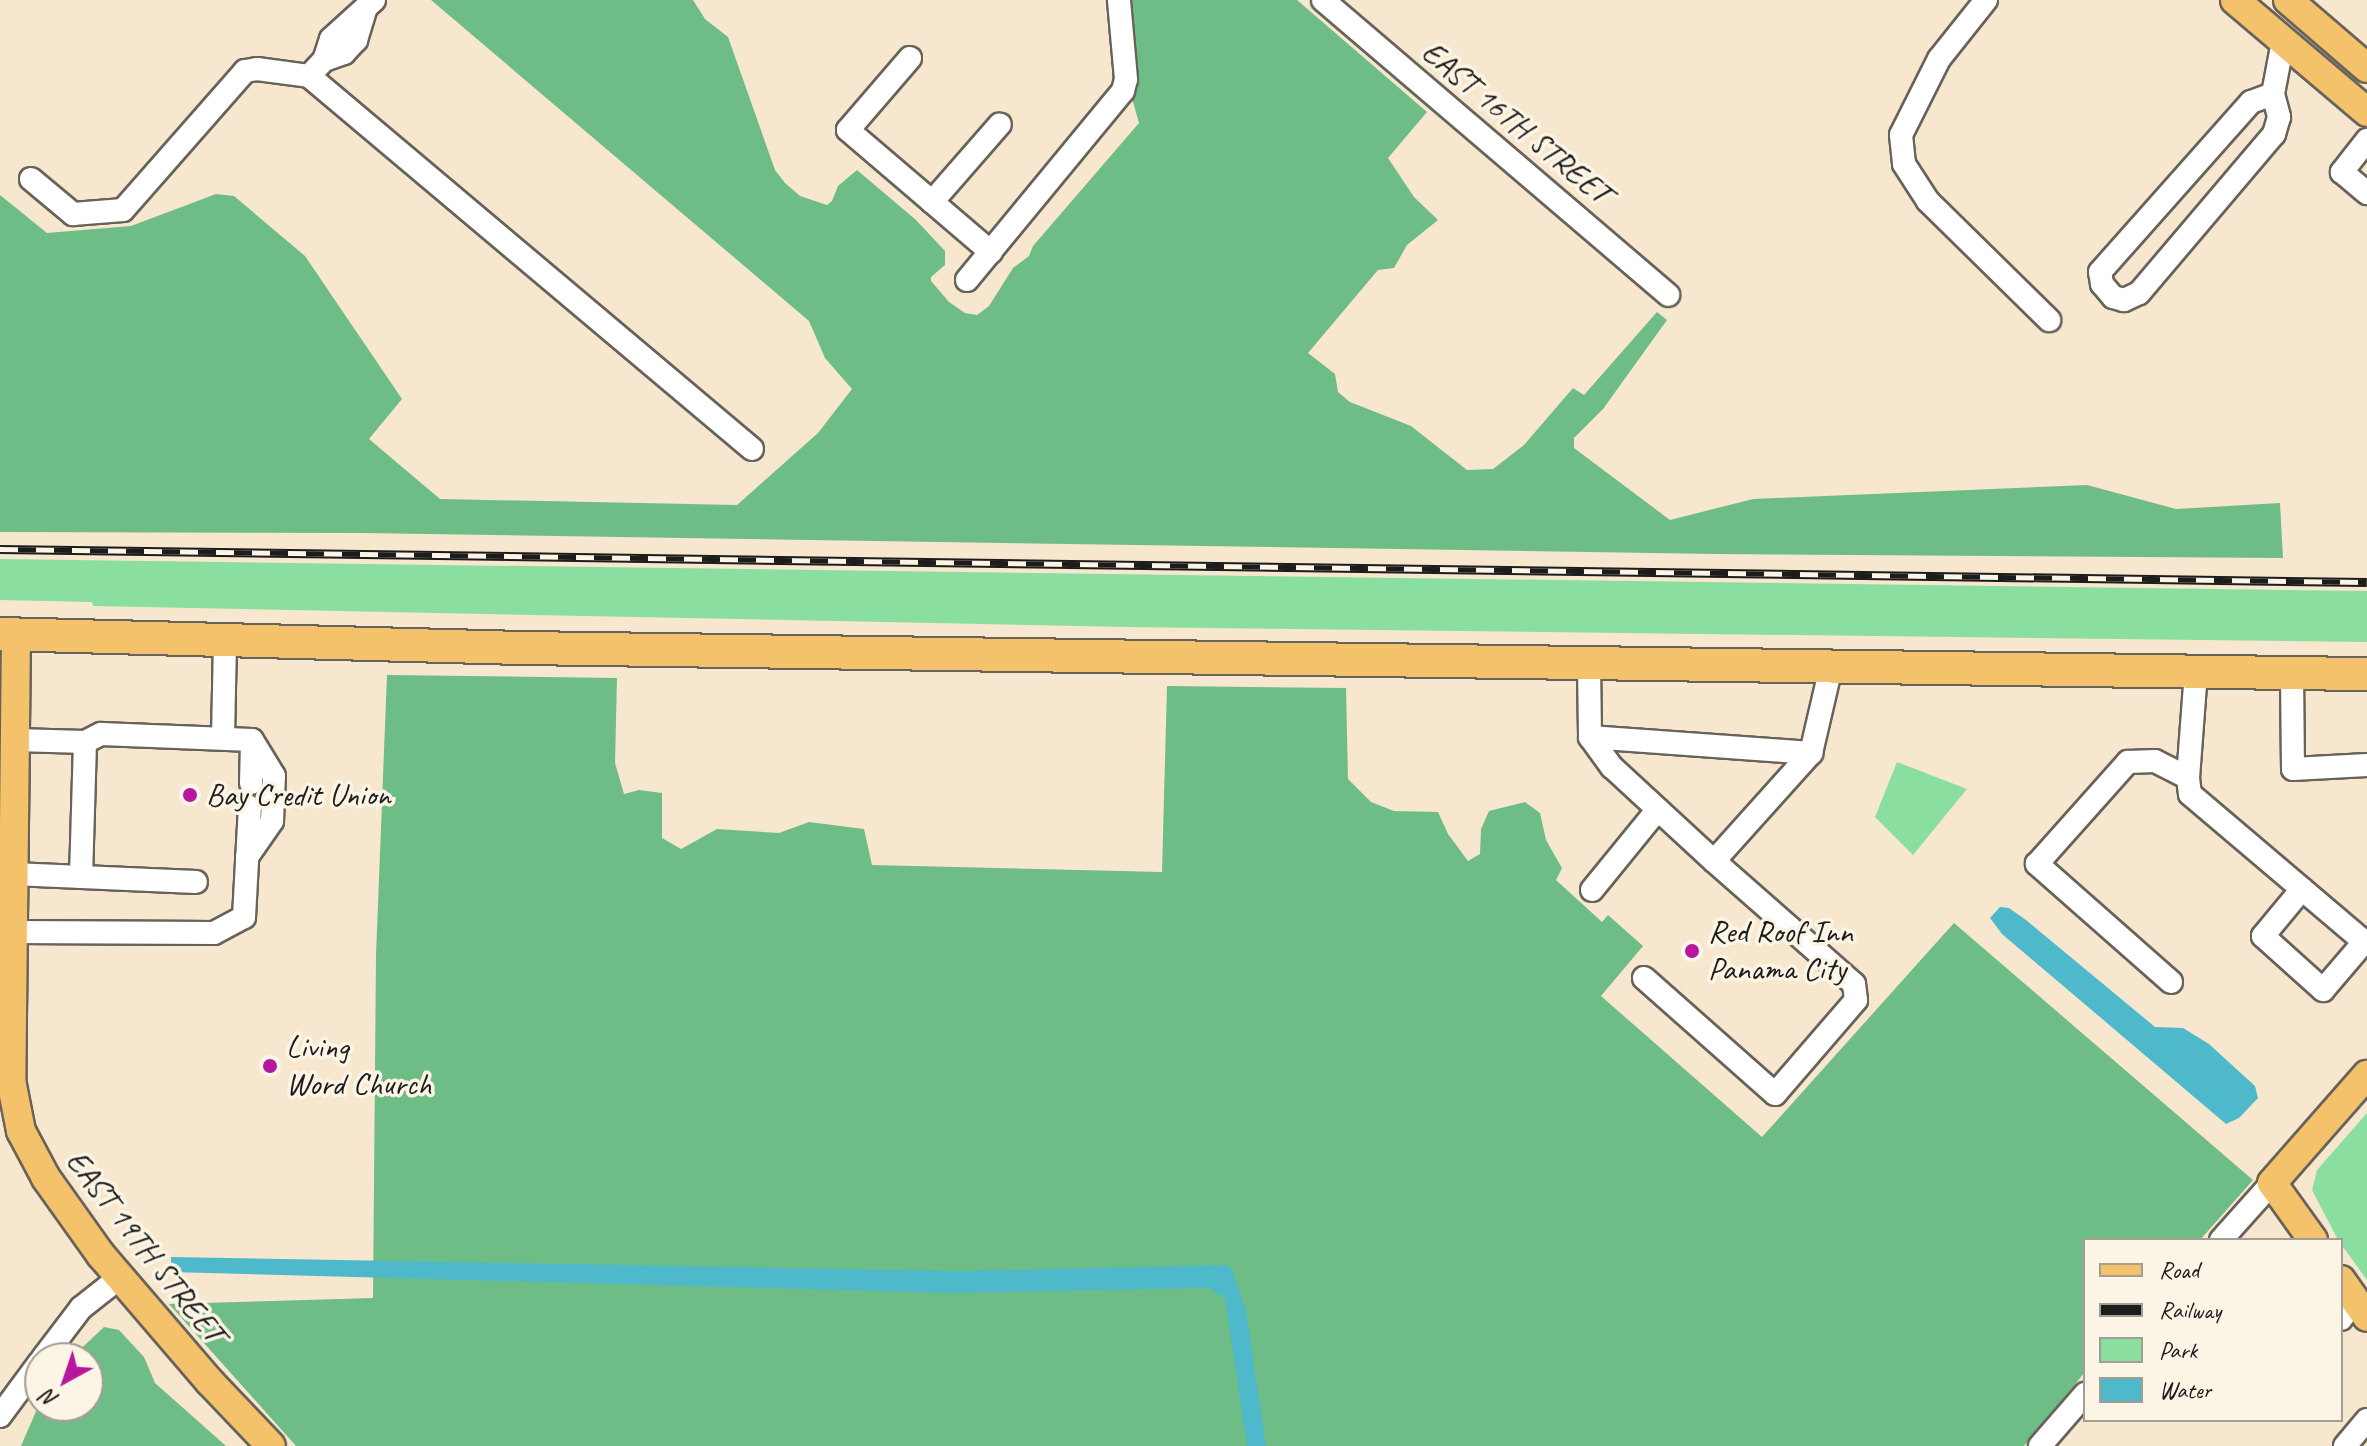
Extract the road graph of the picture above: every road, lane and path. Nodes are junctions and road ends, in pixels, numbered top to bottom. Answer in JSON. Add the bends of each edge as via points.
{"nodes":[{"id":1,"x":1119,"y":0,"type":"edge"},
{"id":2,"x":1323,"y":0,"type":"edge"},
{"id":3,"x":1986,"y":0,"type":"edge"},
{"id":4,"x":2235,"y":0,"type":"edge"},
{"id":5,"x":370,"y":5,"type":"edge"},
{"id":6,"x":2303,"y":5,"type":"edge"},
{"id":7,"x":2283,"y":41,"type":"junction"},
{"id":8,"x":910,"y":58,"type":"dead end"},
{"id":9,"x":316,"y":68,"type":"junction"},
{"id":10,"x":2367,"y":68,"type":"edge"},
{"id":11,"x":2273,"y":94,"type":"junction"},
{"id":12,"x":2367,"y":112,"type":"edge"},
{"id":13,"x":1000,"y":124,"type":"dead end"},
{"id":14,"x":2367,"y":140,"type":"edge"},
{"id":15,"x":31,"y":179,"type":"dead end"},
{"id":16,"x":2367,"y":193,"type":"edge"},
{"id":17,"x":932,"y":202,"type":"junction"},
{"id":18,"x":991,"y":252,"type":"junction"},
{"id":19,"x":967,"y":280,"type":"dead end"},
{"id":20,"x":1668,"y":295,"type":"dead end"},
{"id":21,"x":2049,"y":320,"type":"dead end"},
{"id":22,"x":752,"y":449,"type":"dead end"},
{"id":23,"x":8,"y":634,"type":"edge"},
{"id":24,"x":225,"y":639,"type":"junction"},
{"id":25,"x":1589,"y":664,"type":"junction"},
{"id":26,"x":1831,"y":667,"type":"junction"},
{"id":27,"x":2196,"y":672,"type":"junction"},
{"id":28,"x":2292,"y":674,"type":"junction"},
{"id":29,"x":2367,"y":674,"type":"edge"},
{"id":30,"x":223,"y":737,"type":"junction"},
{"id":31,"x":1590,"y":737,"type":"junction"},
{"id":32,"x":16,"y":740,"type":"junction"},
{"id":33,"x":252,"y":740,"type":"junction"},
{"id":34,"x":85,"y":742,"type":"junction"},
{"id":35,"x":1811,"y":753,"type":"junction"},
{"id":36,"x":2367,"y":765,"type":"edge"},
{"id":37,"x":2188,"y":778,"type":"junction"},
{"id":38,"x":251,"y":783,"type":"dead end"},
{"id":39,"x":250,"y":807,"type":"dead end"},
{"id":40,"x":1658,"y":809,"type":"junction"},
{"id":41,"x":247,"y":858,"type":"junction"},
{"id":42,"x":1714,"y":861,"type":"junction"},
{"id":43,"x":9,"y":863,"type":"edge"},
{"id":44,"x":81,"y":877,"type":"junction"},
{"id":45,"x":196,"y":882,"type":"dead end"},
{"id":46,"x":2302,"y":889,"type":"junction"},
{"id":47,"x":1592,"y":890,"type":"dead end"},
{"id":48,"x":14,"y":932,"type":"junction"},
{"id":49,"x":2366,"y":943,"type":"edge"},
{"id":50,"x":1644,"y":978,"type":"dead end"},
{"id":51,"x":2171,"y":982,"type":"dead end"},
{"id":52,"x":6,"y":1024,"type":"edge"},
{"id":53,"x":2367,"y":1075,"type":"edge"},
{"id":54,"x":10,"y":1128,"type":"edge"},
{"id":55,"x":2272,"y":1183,"type":"junction"},
{"id":56,"x":2223,"y":1238,"type":"edge"},
{"id":57,"x":2312,"y":1238,"type":"edge"},
{"id":58,"x":119,"y":1278,"type":"junction"},
{"id":59,"x":55,"y":1342,"type":"edge"},
{"id":60,"x":24,"y":1384,"type":"edge"},
{"id":61,"x":2083,"y":1396,"type":"edge"},
{"id":62,"x":0,"y":1416,"type":"edge"},
{"id":63,"x":2367,"y":1420,"type":"edge"},
{"id":64,"x":271,"y":1446,"type":"edge"},
{"id":65,"x":2040,"y":1446,"type":"edge"},
{"id":66,"x":2345,"y":1446,"type":"edge"}],
"edges":[{"from":1,"to":18,"type":"street","via":[[1123,91]]},
{"from":2,"to":20,"type":"street","name":"EAST 16TH STREET"},
{"from":3,"to":21,"type":"street","via":[[1939,59],[1901,135],[1904,164],[1928,201]]},
{"from":4,"to":7,"type":"main road"},
{"from":5,"to":9,"type":"street","via":[[342,26]]},
{"from":6,"to":7,"type":"main road"},
{"from":6,"to":10,"type":"main road"},
{"from":7,"to":11,"type":"street"},
{"from":7,"to":12,"type":"main road"},
{"from":8,"to":17,"type":"street","via":[[848,130]]},
{"from":9,"to":15,"type":"street","via":[[245,71],[123,210],[73,214]]},
{"from":9,"to":22,"type":"street"},
{"from":11,"to":11,"type":"street","via":[[2251,102],[2100,272],[2113,297],[2124,300],[2139,293],[2274,134],[2279,117]]},
{"from":13,"to":17,"type":"street"},
{"from":14,"to":16,"type":"street","via":[[2342,172]]},
{"from":17,"to":18,"type":"street"},
{"from":18,"to":19,"type":"street"},
{"from":23,"to":24,"type":"highway"},
{"from":23,"to":32,"type":"main road","name":"EAST 19TH STREET"},
{"from":24,"to":25,"type":"highway"},
{"from":24,"to":30,"type":"street"},
{"from":25,"to":26,"type":"highway"},
{"from":25,"to":31,"type":"street"},
{"from":26,"to":27,"type":"highway"},
{"from":26,"to":35,"type":"street"},
{"from":27,"to":28,"type":"highway"},
{"from":27,"to":37,"type":"street"},
{"from":28,"to":29,"type":"highway"},
{"from":28,"to":36,"type":"street","via":[[2293,769]]},
{"from":30,"to":33,"type":"street"},
{"from":30,"to":34,"type":"street","via":[[101,734]]},
{"from":31,"to":35,"type":"street"},
{"from":31,"to":40,"type":"street","via":[[1612,767]]},
{"from":32,"to":34,"type":"street"},
{"from":32,"to":43,"type":"main road","name":"EAST 19TH STREET"},
{"from":33,"to":38,"type":"street"},
{"from":33,"to":41,"type":"street","via":[[274,776],[272,821]]},
{"from":34,"to":44,"type":"street"},
{"from":35,"to":42,"type":"street"},
{"from":37,"to":46,"type":"street","via":[[2190,794]]},
{"from":37,"to":51,"type":"street","via":[[2155,761],[2128,762],[2037,864]]},
{"from":39,"to":41,"type":"street"},
{"from":40,"to":42,"type":"street"},
{"from":40,"to":47,"type":"street"},
{"from":41,"to":48,"type":"street","via":[[244,917],[214,933]]},
{"from":42,"to":50,"type":"street","via":[[1854,984],[1856,1000],[1775,1094]]},
{"from":43,"to":44,"type":"street"},
{"from":43,"to":48,"type":"main road","name":"EAST 19TH STREET"},
{"from":44,"to":45,"type":"street"},
{"from":46,"to":49,"type":"street"},
{"from":46,"to":49,"type":"street","via":[[2263,936],[2323,990]]},
{"from":48,"to":52,"type":"main road","name":"EAST 19TH STREET"},
{"from":52,"to":54,"type":"main road","name":"EAST 19TH STREET"},
{"from":53,"to":55,"type":"main road"},
{"from":54,"to":58,"type":"main road","name":"EAST 19TH STREET"},
{"from":55,"to":56,"type":"street"},
{"from":55,"to":57,"type":"main road"},
{"from":58,"to":59,"type":"street","via":[[77,1312]]},
{"from":58,"to":64,"type":"main road","name":"EAST 19TH STREET"},
{"from":60,"to":62,"type":"street"},
{"from":61,"to":65,"type":"street"},
{"from":63,"to":66,"type":"street"}]}
